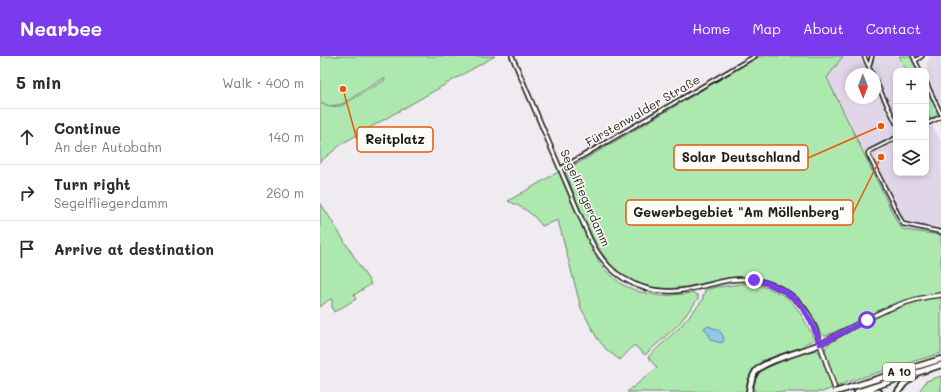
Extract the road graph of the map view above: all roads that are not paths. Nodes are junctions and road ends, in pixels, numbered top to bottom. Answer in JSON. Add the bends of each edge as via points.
{"nodes":[{"id":1,"x":512,"y":56,"type":"edge"},
{"id":2,"x":755,"y":56,"type":"edge"},
{"id":3,"x":864,"y":56,"type":"edge"},
{"id":4,"x":872,"y":56,"type":"edge"},
{"id":5,"x":913,"y":56,"type":"edge"},
{"id":6,"x":922,"y":56,"type":"edge"},
{"id":7,"x":915,"y":60,"type":"junction"},
{"id":8,"x":869,"y":67,"type":"joint"},
{"id":9,"x":919,"y":68,"type":"edge"},
{"id":10,"x":929,"y":89,"type":"edge"},
{"id":11,"x":881,"y":92,"type":"edge"},
{"id":12,"x":941,"y":115,"type":"edge"},
{"id":13,"x":893,"y":117,"type":"edge"},
{"id":14,"x":929,"y":122,"type":"edge"},
{"id":15,"x":893,"y":140,"type":"edge"},
{"id":16,"x":560,"y":169,"type":"junction"},
{"id":17,"x":941,"y":232,"type":"edge"},
{"id":18,"x":941,"y":295,"type":"edge"},
{"id":19,"x":820,"y":344,"type":"junction"},
{"id":20,"x":941,"y":359,"type":"edge"},
{"id":21,"x":941,"y":365,"type":"edge"},
{"id":22,"x":917,"y":373,"type":"junction"},
{"id":23,"x":752,"y":379,"type":"junction"},
{"id":24,"x":859,"y":391,"type":"edge"},
{"id":25,"x":749,"y":392,"type":"edge"},
{"id":26,"x":753,"y":392,"type":"edge"},
{"id":27,"x":835,"y":392,"type":"edge"},
{"id":28,"x":879,"y":392,"type":"edge"},
{"id":29,"x":898,"y":392,"type":"edge"}],
"edges":[{"from":1,"to":16,"type":"street","name":"Segelfliegerdamm"},
{"from":2,"to":16,"type":"street","name":"Fürstenwalder Straße"},
{"from":3,"to":8,"type":"street"},
{"from":4,"to":8,"type":"street"},
{"from":5,"to":7,"type":"street"},
{"from":6,"to":7,"type":"street"},
{"from":7,"to":9,"type":"street"},
{"from":10,"to":12,"type":"street"},
{"from":11,"to":13,"type":"street"},
{"from":12,"to":14,"type":"street"},
{"from":15,"to":17,"type":"street","via":[[868,153],[903,224]]},
{"from":16,"to":19,"type":"street","name":"Segelfliegerdamm","via":[[594,248],[608,266],[628,282],[661,291],[681,290],[739,279],[772,284],[788,293],[804,309],[813,323]]},
{"from":18,"to":19,"type":"main road","via":[[896,305]]},
{"from":19,"to":23,"type":"highway","via":[[766,364]]},
{"from":19,"to":27,"type":"main road","name":"Segelfliegerdamm"},
{"from":20,"to":27,"type":"highway","number":"A 10","bridge":true},
{"from":21,"to":22,"type":"highway","number":"A 10"},
{"from":22,"to":24,"type":"highway","number":"A 10"},
{"from":22,"to":29,"type":"highway"},
{"from":23,"to":25,"type":"highway"},
{"from":23,"to":26,"type":"highway"},
{"from":24,"to":28,"type":"highway"}]}
